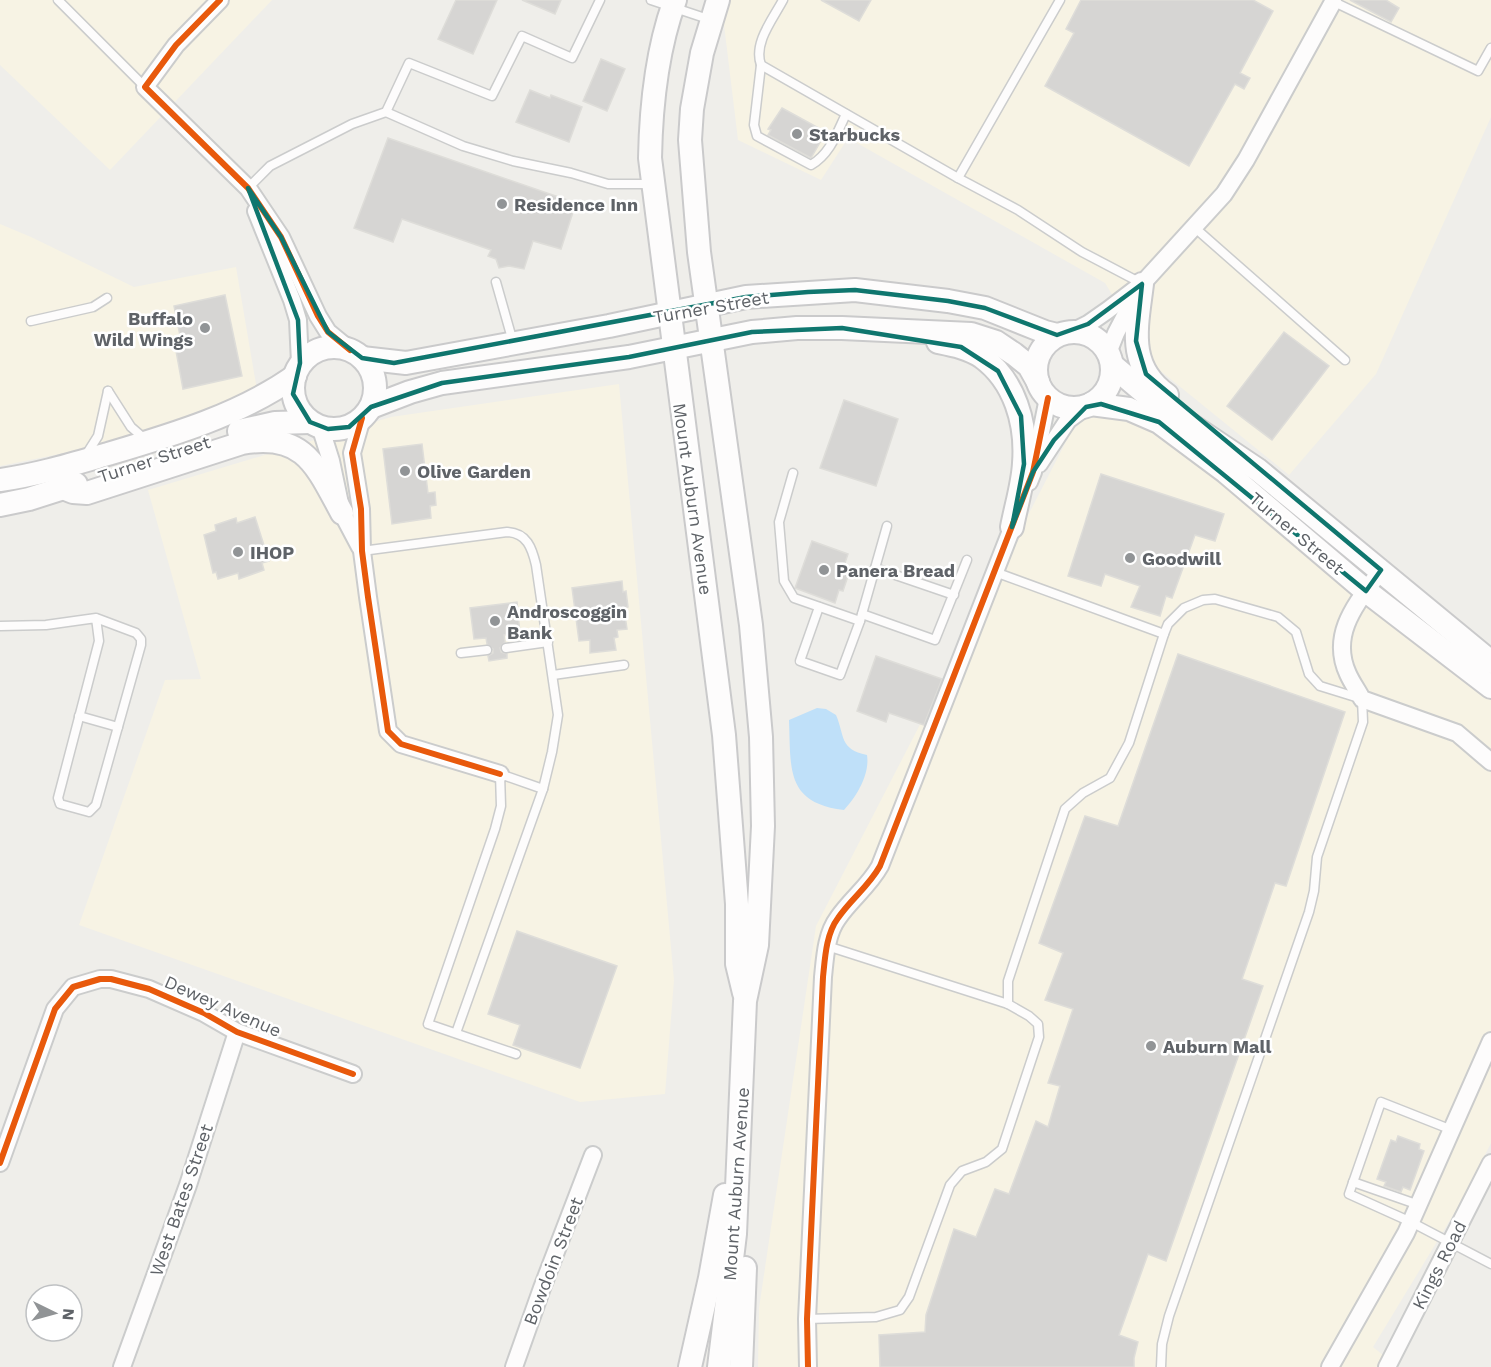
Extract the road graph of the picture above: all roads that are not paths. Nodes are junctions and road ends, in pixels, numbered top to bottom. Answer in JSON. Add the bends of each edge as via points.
{"nodes":[{"id":1,"x":58,"y":0,"type":"edge"},
{"id":2,"x":220,"y":0,"type":"edge"},
{"id":3,"x":600,"y":0,"type":"edge"},
{"id":4,"x":651,"y":0,"type":"edge"},
{"id":5,"x":783,"y":0,"type":"edge"},
{"id":6,"x":1060,"y":0,"type":"edge"},
{"id":7,"x":1331,"y":1,"type":"edge"},
{"id":8,"x":674,"y":4,"type":"edge"},
{"id":9,"x":715,"y":10,"type":"edge"},
{"id":10,"x":1491,"y":48,"type":"edge"},
{"id":11,"x":761,"y":65,"type":"junction"},
{"id":12,"x":146,"y":87,"type":"junction"},
{"id":13,"x":386,"y":112,"type":"junction"},
{"id":14,"x":846,"y":114,"type":"junction"},
{"id":15,"x":958,"y":178,"type":"junction"},
{"id":16,"x":652,"y":184,"type":"junction"},
{"id":17,"x":248,"y":188,"type":"junction"},
{"id":18,"x":1194,"y":227,"type":"junction"},
{"id":19,"x":496,"y":282,"type":"dead end"},
{"id":20,"x":1142,"y":284,"type":"junction"},
{"id":21,"x":106,"y":298,"type":"dead end"},
{"id":22,"x":707,"y":306,"type":"junction"},
{"id":23,"x":668,"y":314,"type":"junction"},
{"id":24,"x":30,"y":321,"type":"dead end"},
{"id":25,"x":842,"y":328,"type":"junction"},
{"id":26,"x":1065,"y":334,"type":"junction"},
{"id":27,"x":712,"y":341,"type":"junction"},
{"id":28,"x":513,"y":342,"type":"junction"},
{"id":29,"x":673,"y":348,"type":"junction"},
{"id":30,"x":356,"y":354,"type":"junction"},
{"id":31,"x":1110,"y":359,"type":"junction"},
{"id":32,"x":1345,"y":360,"type":"dead end"},
{"id":33,"x":297,"y":370,"type":"junction"},
{"id":34,"x":1043,"y":390,"type":"junction"},
{"id":35,"x":1088,"y":405,"type":"junction"},
{"id":36,"x":366,"y":413,"type":"junction"},
{"id":37,"x":315,"y":424,"type":"junction"},
{"id":38,"x":149,"y":442,"type":"junction"},
{"id":39,"x":81,"y":461,"type":"junction"},
{"id":40,"x":1258,"y":470,"type":"junction"},
{"id":41,"x":1033,"y":472,"type":"junction"},
{"id":42,"x":793,"y":473,"type":"dead end"},
{"id":43,"x":0,"y":480,"type":"edge"},
{"id":44,"x":63,"y":488,"type":"junction"},
{"id":45,"x":0,"y":505,"type":"edge"},
{"id":46,"x":342,"y":513,"type":"junction"},
{"id":47,"x":887,"y":526,"type":"dead end"},
{"id":48,"x":1012,"y":527,"type":"junction"},
{"id":49,"x":362,"y":551,"type":"junction"},
{"id":50,"x":967,"y":561,"type":"dead end"},
{"id":51,"x":875,"y":568,"type":"junction"},
{"id":52,"x":1381,"y":570,"type":"junction"},
{"id":53,"x":994,"y":572,"type":"junction"},
{"id":54,"x":1366,"y":591,"type":"junction"},
{"id":55,"x":954,"y":595,"type":"junction"},
{"id":56,"x":819,"y":608,"type":"junction"},
{"id":57,"x":861,"y":617,"type":"junction"},
{"id":58,"x":96,"y":618,"type":"junction"},
{"id":59,"x":0,"y":626,"type":"edge"},
{"id":60,"x":1164,"y":634,"type":"junction"},
{"id":61,"x":548,"y":642,"type":"junction"},
{"id":62,"x":506,"y":648,"type":"dead end"},
{"id":63,"x":487,"y":650,"type":"dead end"},
{"id":64,"x":461,"y":653,"type":"dead end"},
{"id":65,"x":1491,"y":662,"type":"edge"},
{"id":66,"x":624,"y":665,"type":"dead end"},
{"id":67,"x":553,"y":675,"type":"junction"},
{"id":68,"x":1491,"y":687,"type":"edge"},
{"id":69,"x":1362,"y":699,"type":"junction"},
{"id":70,"x":79,"y":716,"type":"junction"},
{"id":71,"x":118,"y":727,"type":"junction"},
{"id":72,"x":1491,"y":762,"type":"edge"},
{"id":73,"x":500,"y":774,"type":"junction"},
{"id":74,"x":543,"y":789,"type":"junction"},
{"id":75,"x":826,"y":946,"type":"junction"},
{"id":76,"x":745,"y":1000,"type":"junction"},
{"id":77,"x":1008,"y":1004,"type":"junction"},
{"id":78,"x":237,"y":1032,"type":"junction"},
{"id":79,"x":456,"y":1033,"type":"junction"},
{"id":80,"x":1491,"y":1041,"type":"edge"},
{"id":81,"x":516,"y":1054,"type":"dead end"},
{"id":82,"x":352,"y":1074,"type":"dead end"},
{"id":83,"x":742,"y":1096,"type":"junction"},
{"id":84,"x":1452,"y":1130,"type":"junction"},
{"id":85,"x":593,"y":1155,"type":"dead end"},
{"id":86,"x":0,"y":1163,"type":"edge"},
{"id":87,"x":1491,"y":1163,"type":"edge"},
{"id":88,"x":1353,"y":1182,"type":"junction"},
{"id":89,"x":1419,"y":1205,"type":"junction"},
{"id":90,"x":1411,"y":1222,"type":"junction"},
{"id":91,"x":1451,"y":1243,"type":"junction"},
{"id":92,"x":1491,"y":1264,"type":"edge"},
{"id":93,"x":807,"y":1319,"type":"junction"},
{"id":94,"x":122,"y":1367,"type":"edge"},
{"id":95,"x":514,"y":1367,"type":"edge"},
{"id":96,"x":690,"y":1367,"type":"edge"},
{"id":97,"x":719,"y":1367,"type":"edge"},
{"id":98,"x":741,"y":1367,"type":"edge"},
{"id":99,"x":808,"y":1367,"type":"edge"},
{"id":100,"x":1161,"y":1367,"type":"edge"},
{"id":101,"x":1330,"y":1367,"type":"edge"},
{"id":102,"x":1387,"y":1367,"type":"edge"}],
"edges":[{"from":1,"to":12,"type":"lane"},
{"from":2,"to":12,"type":"street","via":[[176,45]]},
{"from":3,"to":13,"type":"lane","via":[[572,58],[522,36],[492,96],[409,63]]},
{"from":4,"to":8,"type":"lane"},
{"from":5,"to":11,"type":"lane","via":[[760,43]]},
{"from":6,"to":15,"type":"lane"},
{"from":7,"to":10,"type":"lane","via":[[1478,71]]},
{"from":7,"to":18,"type":"street","via":[[1246,160],[1224,194]]},
{"from":8,"to":9,"type":"lane"},
{"from":8,"to":16,"type":"main road","name":"Mount Auburn Avenue","via":[[651,116]]},
{"from":9,"to":22,"type":"main road","name":"Mount Auburn Avenue","via":[[702,53],[690,140]]},
{"from":11,"to":14,"type":"lane"},
{"from":11,"to":14,"type":"lane","via":[[754,125],[757,136],[811,165],[834,142]]},
{"from":12,"to":17,"type":"street"},
{"from":13,"to":16,"type":"lane","via":[[464,146],[513,161],[608,184]]},
{"from":13,"to":17,"type":"lane","via":[[352,124],[270,166]]},
{"from":14,"to":15,"type":"lane"},
{"from":15,"to":20,"type":"lane"},
{"from":16,"to":23,"type":"main road","name":"Mount Auburn Avenue"},
{"from":17,"to":30,"type":"street","via":[[281,237],[328,332]]},
{"from":17,"to":33,"type":"street","via":[[298,320]]},
{"from":18,"to":20,"type":"street"},
{"from":18,"to":32,"type":"lane"},
{"from":19,"to":28,"type":"lane"},
{"from":20,"to":26,"type":"street","via":[[1095,320]]},
{"from":20,"to":31,"type":"street","via":[[1116,333]]},
{"from":20,"to":40,"type":"main road","via":[[1136,341],[1146,374],[1160,390],[1210,426]]},
{"from":21,"to":24,"type":"lane","via":[[93,307]]},
{"from":22,"to":23,"type":"main road","name":"Turner Street"},
{"from":22,"to":26,"type":"main road","name":"Turner Street","via":[[746,297],[855,290],[985,308],[1045,332]]},
{"from":22,"to":27,"type":"main road","name":"Mount Auburn Avenue"},
{"from":23,"to":28,"type":"main road","name":"Turner Street"},
{"from":23,"to":29,"type":"main road","name":"Mount Auburn Avenue"},
{"from":25,"to":27,"type":"main road","name":"Turner Street","via":[[774,330]]},
{"from":25,"to":34,"type":"main road","name":"Turner Street","via":[[971,334],[996,342],[1014,354],[1029,366]]},
{"from":25,"to":48,"type":"main road","via":[[961,347],[998,371],[1021,416],[1024,464]]},
{"from":26,"to":31,"type":"main road","name":"Turner Street","via":[[1095,338]]},
{"from":26,"to":34,"type":"main road","via":[[1042,350],[1036,363]]},
{"from":27,"to":29,"type":"main road","name":"Turner Street"},
{"from":27,"to":76,"type":"main road","name":"Mount Auburn Avenue","via":[[751,625],[761,737],[763,826],[757,945]]},
{"from":28,"to":30,"type":"main road","name":"Turner Street","via":[[406,363]]},
{"from":29,"to":36,"type":"main road","name":"Turner Street","via":[[442,383],[410,392]]},
{"from":29,"to":76,"type":"main road","name":"Mount Auburn Avenue","via":[[724,735],[737,904],[737,964]]},
{"from":30,"to":33,"type":"main road","via":[[328,347],[314,352]]},
{"from":30,"to":36,"type":"main road","via":[[374,377],[374,398]]},
{"from":31,"to":35,"type":"main road","via":[[1109,386]]},
{"from":31,"to":40,"type":"main road","name":"Turner Street","via":[[1152,399]]},
{"from":33,"to":37,"type":"main road","via":[[293,394],[298,410]]},
{"from":33,"to":38,"type":"main road","name":"Turner Street","via":[[253,403]]},
{"from":34,"to":35,"type":"main road","name":"Turner Street","via":[[1059,405]]},
{"from":34,"to":41,"type":"street"},
{"from":35,"to":41,"type":"street","via":[[1068,420]]},
{"from":35,"to":54,"type":"main road","name":"Turner Street","via":[[1129,409],[1159,422],[1226,472]]},
{"from":36,"to":37,"type":"main road","via":[[349,427],[328,429]]},
{"from":36,"to":49,"type":"street","via":[[352,453],[361,509]]},
{"from":37,"to":44,"type":"main road","name":"Turner Street","via":[[297,421],[250,427]]},
{"from":37,"to":46,"type":"street","via":[[331,461]]},
{"from":38,"to":39,"type":"main road","name":"Turner Street"},
{"from":38,"to":39,"type":"lane","via":[[131,427],[108,391],[98,436]]},
{"from":39,"to":43,"type":"main road","name":"Turner Street"},
{"from":40,"to":52,"type":"main road","name":"Turner Street"},
{"from":41,"to":48,"type":"street"},
{"from":42,"to":56,"type":"lane","via":[[779,522],[784,581],[794,598]]},
{"from":44,"to":45,"type":"main road","name":"Turner Street"},
{"from":44,"to":46,"type":"main road","via":[[87,493],[261,439],[279,441],[302,451],[322,475]]},
{"from":46,"to":49,"type":"street"},
{"from":47,"to":51,"type":"lane"},
{"from":48,"to":53,"type":"street"},
{"from":49,"to":61,"type":"lane","via":[[507,532],[522,535],[532,549]]},
{"from":49,"to":73,"type":"street","via":[[388,731],[401,744]]},
{"from":50,"to":55,"type":"lane"},
{"from":51,"to":55,"type":"lane"},
{"from":51,"to":57,"type":"lane"},
{"from":52,"to":54,"type":"street"},
{"from":52,"to":65,"type":"main road","name":"Turner Street"},
{"from":53,"to":60,"type":"lane"},
{"from":53,"to":75,"type":"street","via":[[880,866],[837,919]]},
{"from":54,"to":68,"type":"main road","name":"Turner Street"},
{"from":54,"to":69,"type":"street","via":[[1351,611],[1342,640],[1348,673]]},
{"from":55,"to":57,"type":"lane","via":[[935,640]]},
{"from":56,"to":57,"type":"lane"},
{"from":56,"to":57,"type":"lane","via":[[800,661],[840,675]]},
{"from":58,"to":59,"type":"lane"},
{"from":58,"to":70,"type":"lane","via":[[99,641]]},
{"from":58,"to":71,"type":"lane","via":[[136,633],[141,639]]},
{"from":60,"to":69,"type":"lane","via":[[1184,608],[1203,600],[1215,599],[1278,617],[1296,632],[1309,675],[1320,686]]},
{"from":60,"to":77,"type":"lane","via":[[1129,743],[1110,778],[1065,809],[1008,981]]},
{"from":61,"to":62,"type":"lane"},
{"from":61,"to":67,"type":"lane"},
{"from":63,"to":64,"type":"lane"},
{"from":66,"to":67,"type":"lane"},
{"from":67,"to":74,"type":"lane","via":[[558,715]]},
{"from":69,"to":72,"type":"street","via":[[1457,733]]},
{"from":69,"to":100,"type":"lane","via":[[1363,722],[1317,857],[1309,912],[1169,1316]]},
{"from":70,"to":71,"type":"lane"},
{"from":70,"to":71,"type":"lane","via":[[58,798],[60,804],[88,812],[96,805]]},
{"from":73,"to":74,"type":"lane"},
{"from":73,"to":79,"type":"lane","via":[[501,806],[495,829],[428,1024]]},
{"from":74,"to":79,"type":"lane"},
{"from":75,"to":77,"type":"lane"},
{"from":75,"to":93,"type":"street"},
{"from":76,"to":83,"type":"main road","name":"Mount Auburn Avenue"},
{"from":77,"to":93,"type":"lane","via":[[1038,1024],[1039,1037],[1005,1141],[1002,1149],[986,1162],[962,1171],[950,1185],[909,1297],[900,1310],[876,1317]]},
{"from":78,"to":82,"type":"street","name":"Dewey Avenue"},
{"from":78,"to":86,"type":"street","name":"Dewey Avenue","via":[[204,1012],[149,989],[111,979],[73,987],[55,1009]]},
{"from":78,"to":94,"type":"street","name":"West Bates Street","via":[[188,1185]]},
{"from":79,"to":81,"type":"lane"},
{"from":80,"to":84,"type":"street"},
{"from":83,"to":96,"type":"main road"},
{"from":83,"to":97,"type":"main road","name":"Mount Auburn Avenue","via":[[735,1234]]},
{"from":83,"to":98,"type":"main road","via":[[747,1241]]},
{"from":84,"to":88,"type":"lane","via":[[1381,1102]]},
{"from":84,"to":89,"type":"street"},
{"from":85,"to":95,"type":"street","name":"Bowdoin Street"},
{"from":87,"to":91,"type":"street","name":"Kings Road"},
{"from":88,"to":89,"type":"lane"},
{"from":88,"to":90,"type":"lane","via":[[1349,1194]]},
{"from":89,"to":90,"type":"street"},
{"from":90,"to":91,"type":"lane"},
{"from":90,"to":101,"type":"street"},
{"from":91,"to":92,"type":"lane"},
{"from":91,"to":102,"type":"street","name":"Kings Road"},
{"from":93,"to":99,"type":"street"}]}
